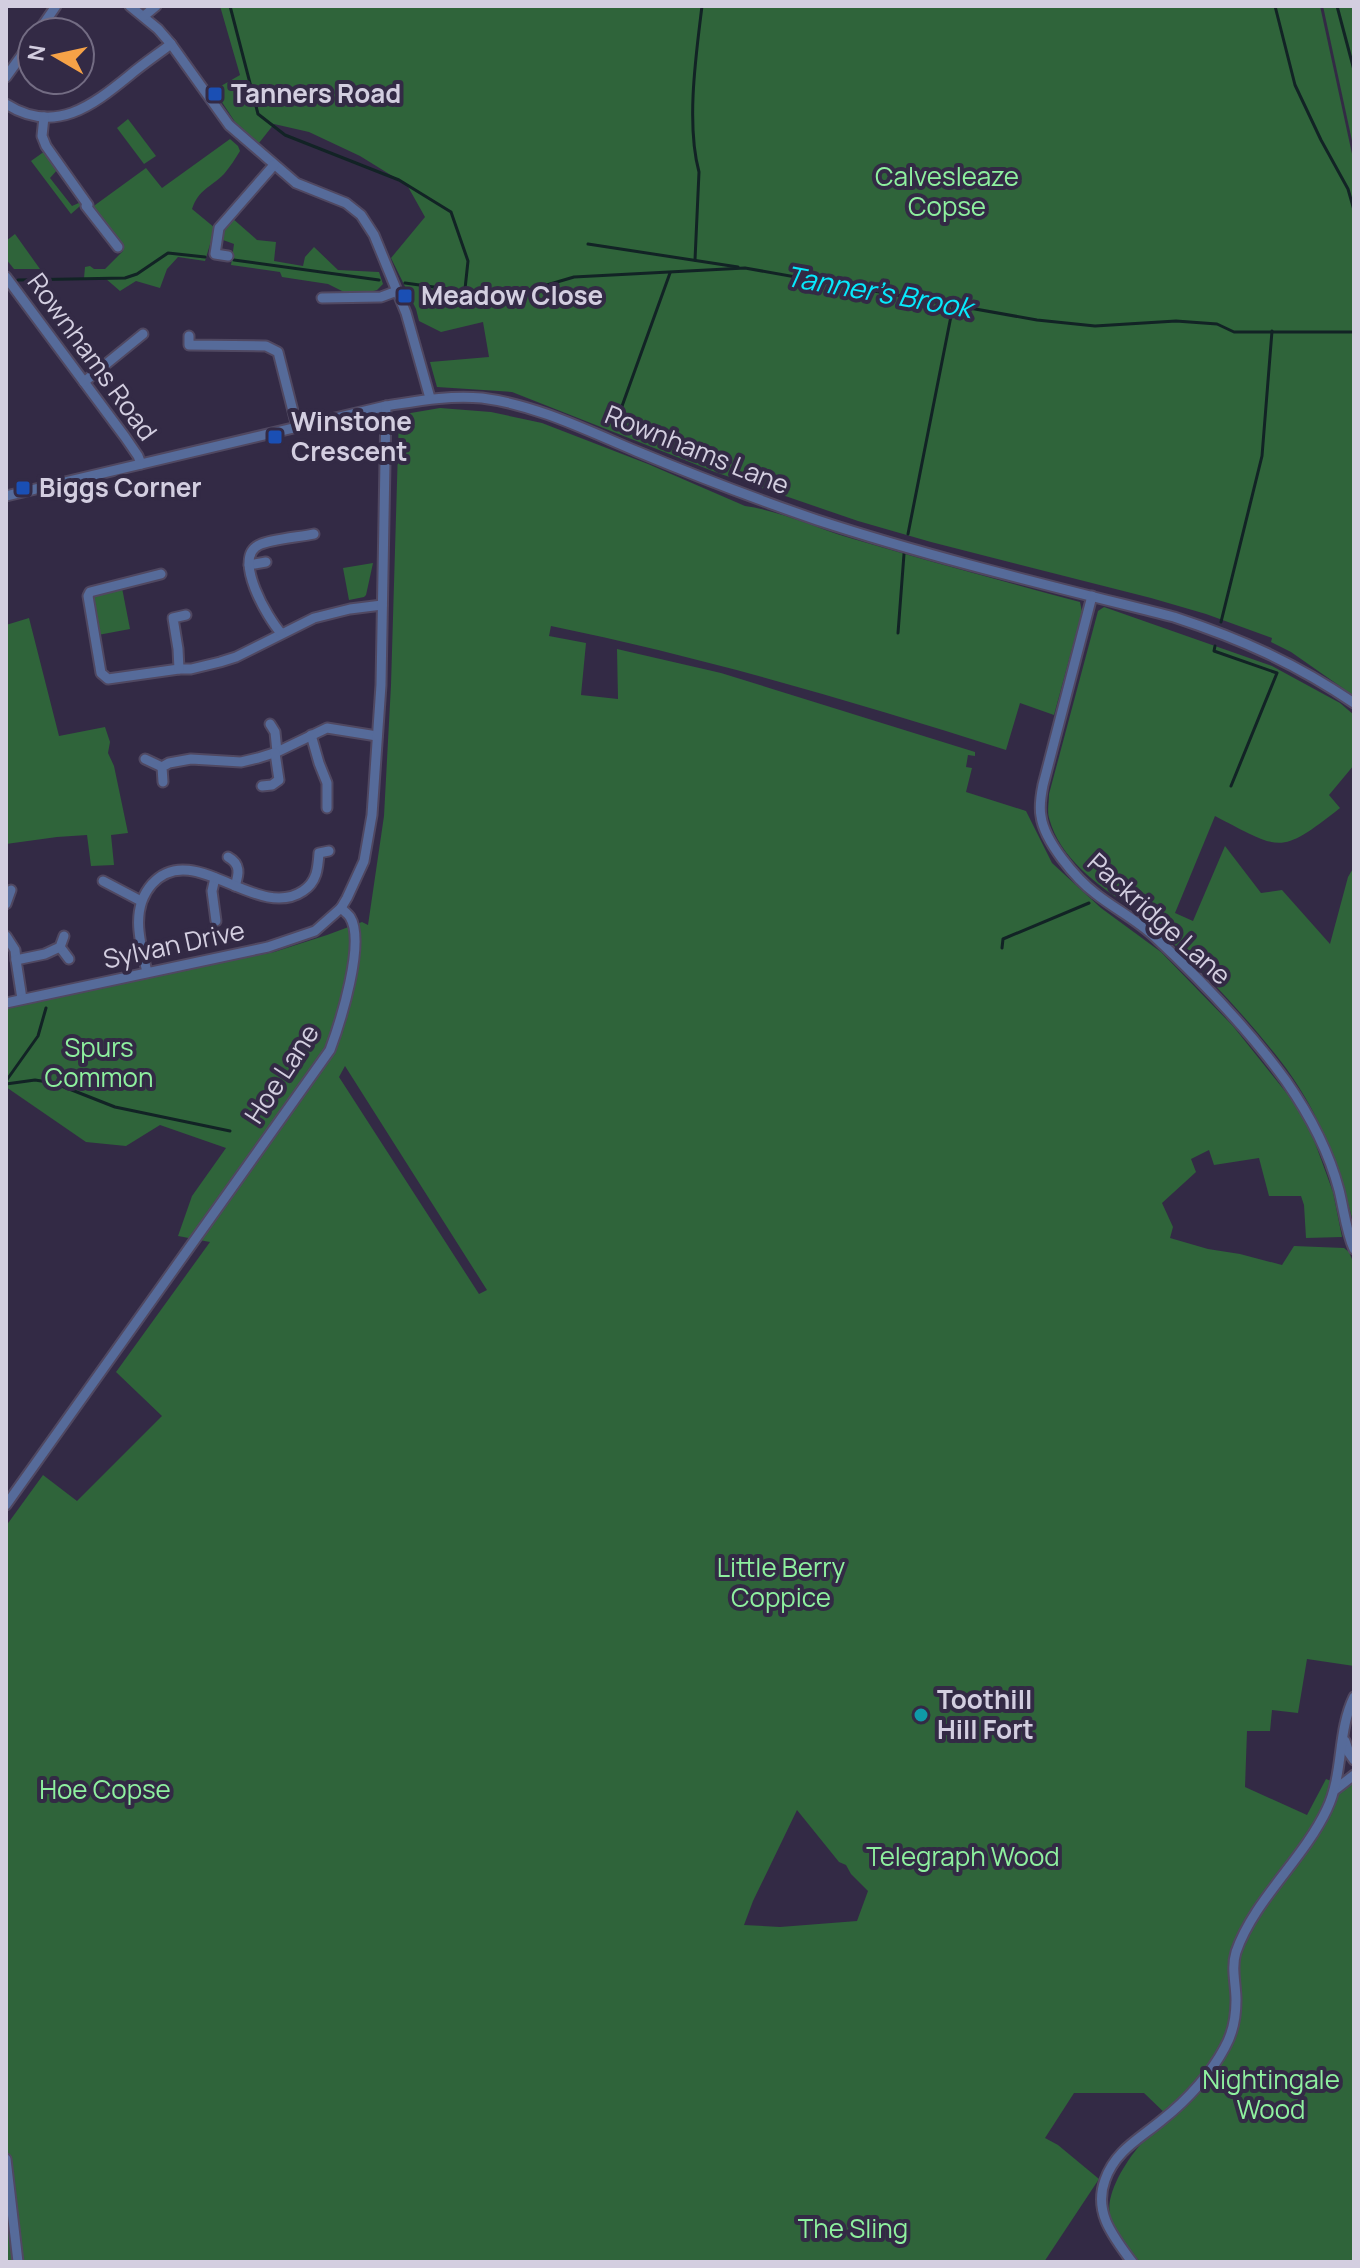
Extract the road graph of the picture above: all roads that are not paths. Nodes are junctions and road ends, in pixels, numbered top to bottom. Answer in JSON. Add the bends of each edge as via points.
{"nodes":[{"id":1,"x":130,"y":6,"type":"edge"},
{"id":2,"x":156,"y":6,"type":"edge"},
{"id":3,"x":144,"y":16,"type":"junction"},
{"id":4,"x":171,"y":44,"type":"junction"},
{"id":5,"x":6,"y":104,"type":"edge"},
{"id":6,"x":44,"y":117,"type":"junction"},
{"id":7,"x":274,"y":165,"type":"junction"},
{"id":8,"x":118,"y":247,"type":"dead end"},
{"id":9,"x":228,"y":256,"type":"dead end"},
{"id":10,"x":6,"y":277,"type":"edge"},
{"id":11,"x":397,"y":291,"type":"junction"},
{"id":12,"x":322,"y":298,"type":"dead end"},
{"id":13,"x":143,"y":334,"type":"dead end"},
{"id":14,"x":189,"y":345,"type":"dead end"},
{"id":15,"x":84,"y":382,"type":"junction"},
{"id":16,"x":430,"y":398,"type":"junction"},
{"id":17,"x":386,"y":406,"type":"junction"},
{"id":18,"x":297,"y":427,"type":"junction"},
{"id":19,"x":141,"y":464,"type":"junction"},
{"id":20,"x":6,"y":496,"type":"edge"},
{"id":21,"x":314,"y":534,"type":"dead end"},
{"id":22,"x":266,"y":562,"type":"dead end"},
{"id":23,"x":249,"y":565,"type":"junction"},
{"id":24,"x":161,"y":574,"type":"dead end"},
{"id":25,"x":1092,"y":596,"type":"junction"},
{"id":26,"x":382,"y":605,"type":"junction"},
{"id":27,"x":186,"y":615,"type":"dead end"},
{"id":28,"x":281,"y":633,"type":"junction"},
{"id":29,"x":179,"y":669,"type":"junction"},
{"id":30,"x":1354,"y":703,"type":"edge"},
{"id":31,"x":270,"y":724,"type":"dead end"},
{"id":32,"x":311,"y":735,"type":"junction"},
{"id":33,"x":377,"y":736,"type":"junction"},
{"id":34,"x":276,"y":753,"type":"junction"},
{"id":35,"x":145,"y":759,"type":"dead end"},
{"id":36,"x":162,"y":767,"type":"junction"},
{"id":37,"x":322,"y":772,"type":"junction"},
{"id":38,"x":311,"y":779,"type":"dead end"},
{"id":39,"x":163,"y":782,"type":"dead end"},
{"id":40,"x":262,"y":786,"type":"dead end"},
{"id":41,"x":327,"y":808,"type":"dead end"},
{"id":42,"x":319,"y":852,"type":"dead end"},
{"id":43,"x":246,"y":855,"type":"dead end"},
{"id":44,"x":215,"y":878,"type":"junction"},
{"id":45,"x":103,"y":881,"type":"dead end"},
{"id":46,"x":235,"y":886,"type":"junction"},
{"id":47,"x":11,"y":890,"type":"dead end"},
{"id":48,"x":141,"y":901,"type":"junction"},
{"id":49,"x":6,"y":904,"type":"edge"},
{"id":50,"x":341,"y":908,"type":"junction"},
{"id":51,"x":216,"y":921,"type":"dead end"},
{"id":52,"x":6,"y":936,"type":"edge"},
{"id":53,"x":64,"y":936,"type":"dead end"},
{"id":54,"x":60,"y":947,"type":"junction"},
{"id":55,"x":69,"y":959,"type":"dead end"},
{"id":56,"x":16,"y":960,"type":"junction"},
{"id":57,"x":147,"y":972,"type":"junction"},
{"id":58,"x":22,"y":999,"type":"junction"},
{"id":59,"x":6,"y":1003,"type":"edge"},
{"id":60,"x":1354,"y":1249,"type":"edge"},
{"id":61,"x":6,"y":1505,"type":"edge"},
{"id":62,"x":1354,"y":1697,"type":"edge"},
{"id":63,"x":1344,"y":1738,"type":"junction"},
{"id":64,"x":1354,"y":1760,"type":"edge"},
{"id":65,"x":1354,"y":1775,"type":"edge"},
{"id":66,"x":1336,"y":1789,"type":"junction"},
{"id":67,"x":6,"y":2159,"type":"edge"},
{"id":68,"x":18,"y":2262,"type":"edge"},
{"id":69,"x":1132,"y":2262,"type":"edge"}],
"edges":[{"from":1,"to":3,"type":"street"},
{"from":2,"to":3,"type":"street"},
{"from":3,"to":4,"type":"street"},
{"from":4,"to":6,"type":"street","via":[[88,107],[63,117]]},
{"from":4,"to":7,"type":"street","via":[[229,125]]},
{"from":5,"to":6,"type":"street"},
{"from":6,"to":8,"type":"street","via":[[46,146]]},
{"from":7,"to":9,"type":"street","via":[[219,228],[215,254]]},
{"from":7,"to":11,"type":"street","via":[[296,183],[346,203],[361,215]]},
{"from":10,"to":15,"type":"street","name":"Rownhams Road"},
{"from":11,"to":12,"type":"street","via":[[381,297]]},
{"from":11,"to":16,"type":"street"},
{"from":13,"to":15,"type":"street"},
{"from":14,"to":18,"type":"street","via":[[266,346],[278,352]]},
{"from":15,"to":19,"type":"street","name":"Rownhams Road"},
{"from":16,"to":17,"type":"street","name":"Rownhams Lane"},
{"from":16,"to":25,"type":"street","name":"Rownhams Lane","via":[[479,398],[524,407],[821,521]]},
{"from":17,"to":18,"type":"street","name":"Rownhams Lane"},
{"from":17,"to":26,"type":"street"},
{"from":18,"to":19,"type":"street","name":"Rownhams Lane"},
{"from":19,"to":20,"type":"street","name":"Rownhams Lane"},
{"from":21,"to":23,"type":"street","via":[[261,544]]},
{"from":22,"to":23,"type":"street"},
{"from":23,"to":28,"type":"street","via":[[261,603]]},
{"from":24,"to":29,"type":"street","via":[[90,592],[101,673],[108,679]]},
{"from":25,"to":30,"type":"street","name":"Rownhams Lane","via":[[1174,617],[1256,647]]},
{"from":25,"to":60,"type":"street","name":"Packridge Lane","via":[[1043,785],[1044,828],[1080,880],[1152,935],[1218,1001],[1284,1079],[1328,1160]]},
{"from":26,"to":28,"type":"street","via":[[327,615]]},
{"from":26,"to":33,"type":"street"},
{"from":27,"to":29,"type":"street","via":[[173,618]]},
{"from":28,"to":29,"type":"street","via":[[236,657]]},
{"from":31,"to":34,"type":"street"},
{"from":32,"to":33,"type":"street","via":[[327,728]]},
{"from":32,"to":34,"type":"street"},
{"from":32,"to":37,"type":"street"},
{"from":33,"to":50,"type":"street","via":[[370,833],[360,871]]},
{"from":34,"to":36,"type":"street","via":[[241,762],[191,759]]},
{"from":34,"to":40,"type":"street","via":[[279,780]]},
{"from":35,"to":36,"type":"street"},
{"from":36,"to":39,"type":"street"},
{"from":37,"to":38,"type":"street"},
{"from":37,"to":41,"type":"street"},
{"from":42,"to":46,"type":"street","via":[[314,881],[297,894],[271,898]]},
{"from":43,"to":46,"type":"street","via":[[232,860],[239,872]]},
{"from":44,"to":46,"type":"street"},
{"from":44,"to":48,"type":"street","via":[[172,871],[157,879]]},
{"from":44,"to":51,"type":"street"},
{"from":45,"to":48,"type":"street"},
{"from":47,"to":49,"type":"street"},
{"from":48,"to":57,"type":"street","via":[[139,935]]},
{"from":50,"to":57,"type":"street","name":"Sylvan Drive","via":[[315,931],[268,947]]},
{"from":50,"to":61,"type":"street","name":"Hoe Lane","via":[[351,919],[356,939],[344,1011],[330,1050]]},
{"from":52,"to":56,"type":"street"},
{"from":53,"to":54,"type":"street"},
{"from":54,"to":55,"type":"street"},
{"from":54,"to":56,"type":"street"},
{"from":56,"to":58,"type":"street"},
{"from":57,"to":58,"type":"street","name":"Sylvan Drive"},
{"from":58,"to":59,"type":"street","name":"Sylvan Drive"},
{"from":62,"to":63,"type":"street"},
{"from":63,"to":64,"type":"street"},
{"from":63,"to":66,"type":"street"},
{"from":65,"to":66,"type":"street"},
{"from":66,"to":69,"type":"street","via":[[1313,1838],[1240,1944],[1233,1968],[1231,2035],[1222,2052],[1184,2101],[1124,2149],[1110,2168],[1101,2212]]},
{"from":67,"to":68,"type":"street"}]}
